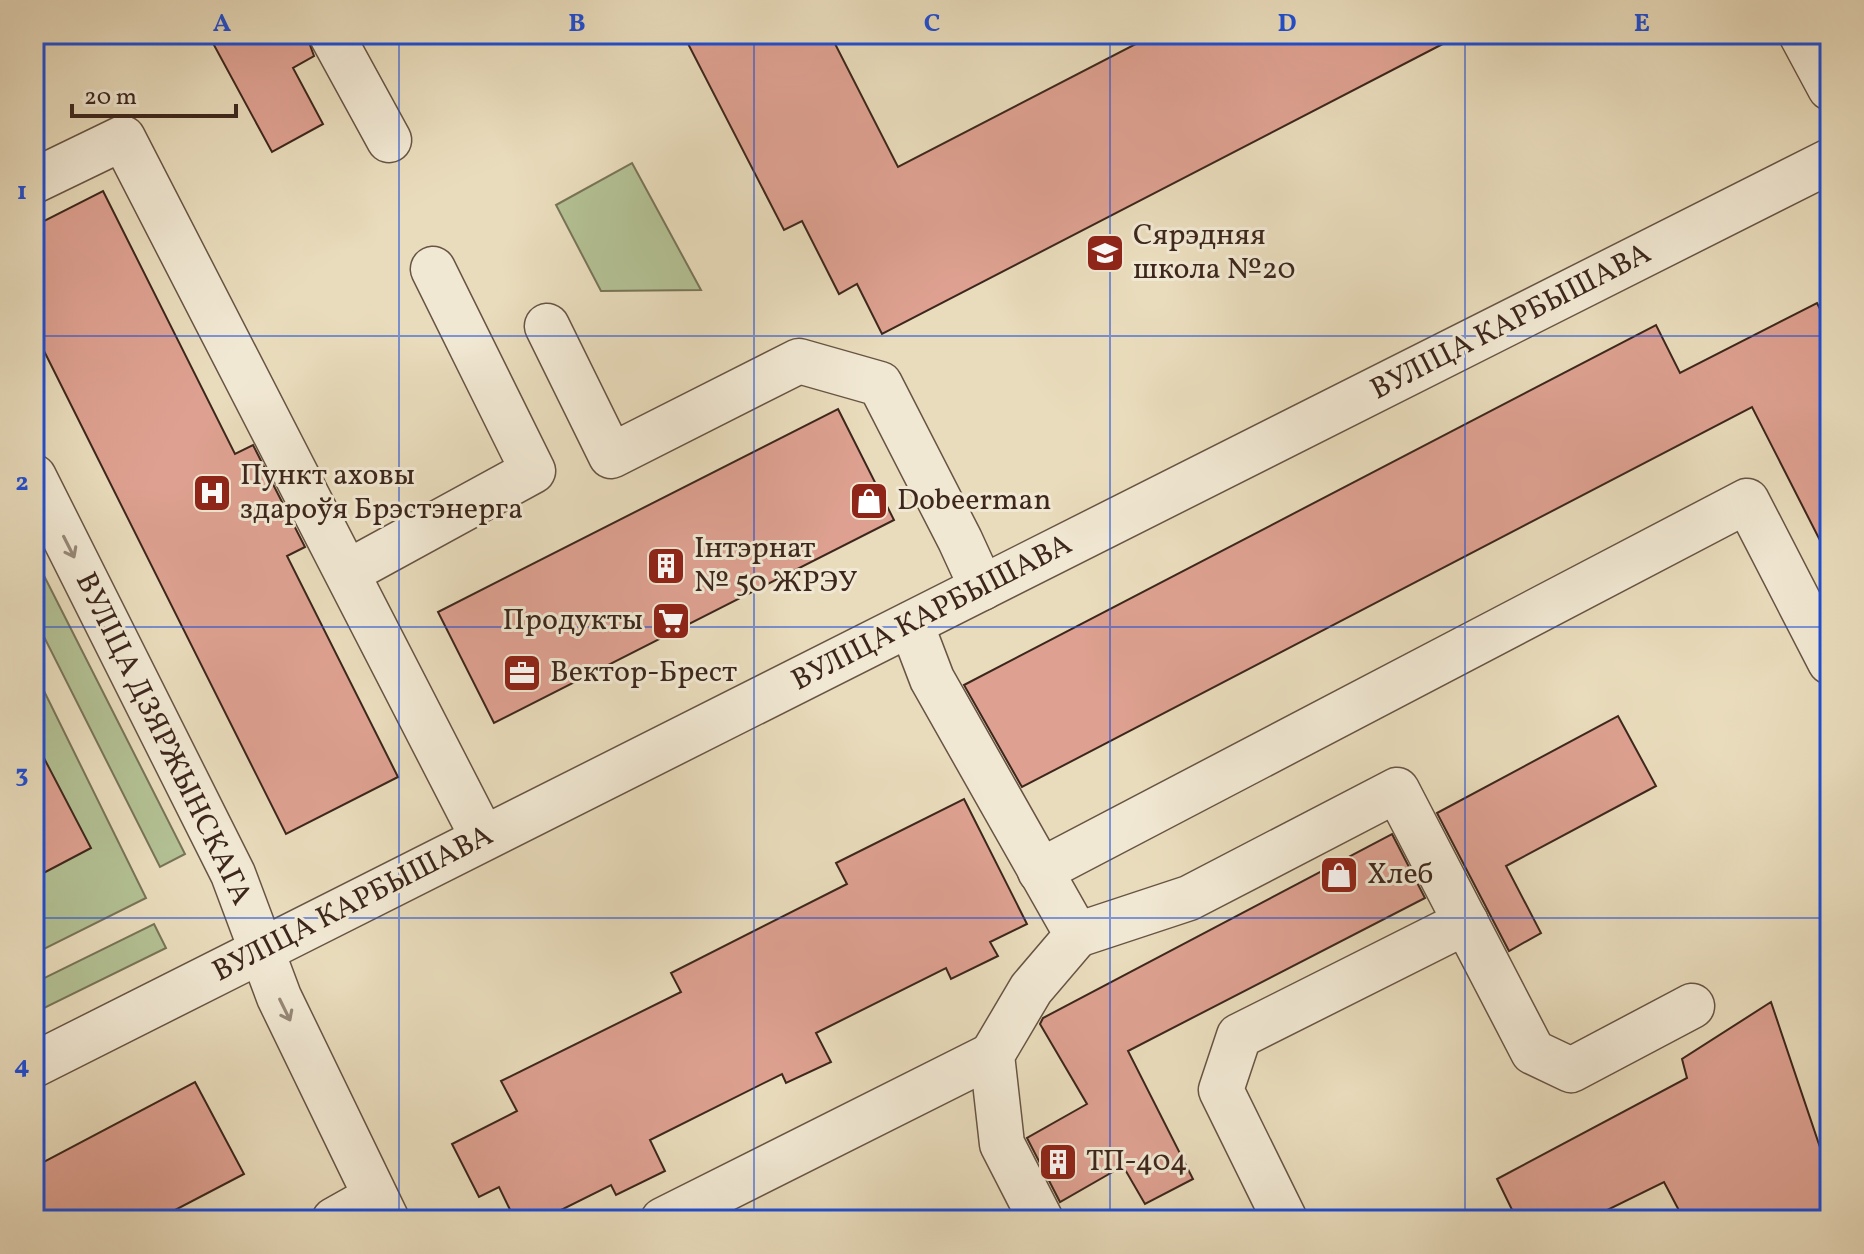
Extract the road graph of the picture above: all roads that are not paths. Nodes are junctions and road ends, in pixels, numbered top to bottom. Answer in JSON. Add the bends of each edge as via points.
{"nodes":[{"id":1,"x":331,"y":34,"type":"edge"},
{"id":2,"x":1801,"y":34,"type":"edge"},
{"id":3,"x":1830,"y":88,"type":"edge"},
{"id":4,"x":389,"y":140,"type":"dead end"},
{"id":5,"x":1830,"y":161,"type":"edge"},
{"id":6,"x":34,"y":181,"type":"edge"},
{"id":7,"x":433,"y":269,"type":"dead end"},
{"id":8,"x":547,"y":326,"type":"dead end"},
{"id":9,"x":34,"y":477,"type":"edge"},
{"id":10,"x":348,"y":572,"type":"junction"},
{"id":11,"x":982,"y":588,"type":"junction"},
{"id":12,"x":911,"y":624,"type":"junction"},
{"id":13,"x":1830,"y":662,"type":"edge"},
{"id":14,"x":483,"y":838,"type":"junction"},
{"id":15,"x":1040,"y":871,"type":"junction"},
{"id":16,"x":1466,"y":922,"type":"junction"},
{"id":17,"x":1077,"y":935,"type":"junction"},
{"id":18,"x":263,"y":950,"type":"junction"},
{"id":19,"x":1692,"y":1006,"type":"dead end"},
{"id":20,"x":992,"y":1055,"type":"junction"},
{"id":21,"x":34,"y":1065,"type":"edge"},
{"id":22,"x":381,"y":1209,"type":"edge"},
{"id":23,"x":334,"y":1220,"type":"edge"},
{"id":24,"x":663,"y":1220,"type":"edge"},
{"id":25,"x":1041,"y":1220,"type":"edge"},
{"id":26,"x":1285,"y":1220,"type":"edge"}],
"edges":[{"from":1,"to":4,"type":"street"},
{"from":2,"to":3,"type":"street"},
{"from":5,"to":11,"type":"street","name":"ВУЛІЦА КАРБЫШАВА"},
{"from":6,"to":10,"type":"street","via":[[123,138]]},
{"from":7,"to":10,"type":"street","via":[[533,471]]},
{"from":8,"to":11,"type":"street","via":[[611,456],[799,361],[880,384]]},
{"from":9,"to":18,"type":"street","name":"ВУЛІЦА ДЗЯРЖЫНСКАГА","one_way":true,"via":[[233,874]]},
{"from":10,"to":14,"type":"street"},
{"from":11,"to":12,"type":"street","name":"ВУЛІЦА КАРБЫШАВА"},
{"from":12,"to":14,"type":"street","name":"ВУЛІЦА КАРБЫШАВА"},
{"from":12,"to":15,"type":"street","via":[[932,679]]},
{"from":13,"to":15,"type":"street","via":[[1747,501]]},
{"from":14,"to":18,"type":"street","name":"ВУЛІЦА КАРБЫШАВА"},
{"from":15,"to":17,"type":"street"},
{"from":16,"to":17,"type":"street","via":[[1397,790],[1189,898]]},
{"from":16,"to":19,"type":"street","via":[[1533,1052],[1571,1070]]},
{"from":16,"to":26,"type":"street","via":[[1239,1036],[1221,1090]]},
{"from":17,"to":20,"type":"street","via":[[1031,989]]},
{"from":18,"to":21,"type":"street","name":"ВУЛІЦА КАРБЫШАВА"},
{"from":18,"to":22,"type":"street","name":"ВУЛІЦА ДЗЯРЖЫНСКАГА","one_way":true,"via":[[279,997]]},
{"from":20,"to":24,"type":"street"},
{"from":20,"to":25,"type":"street","via":[[1002,1144]]},
{"from":22,"to":23,"type":"street"}]}
